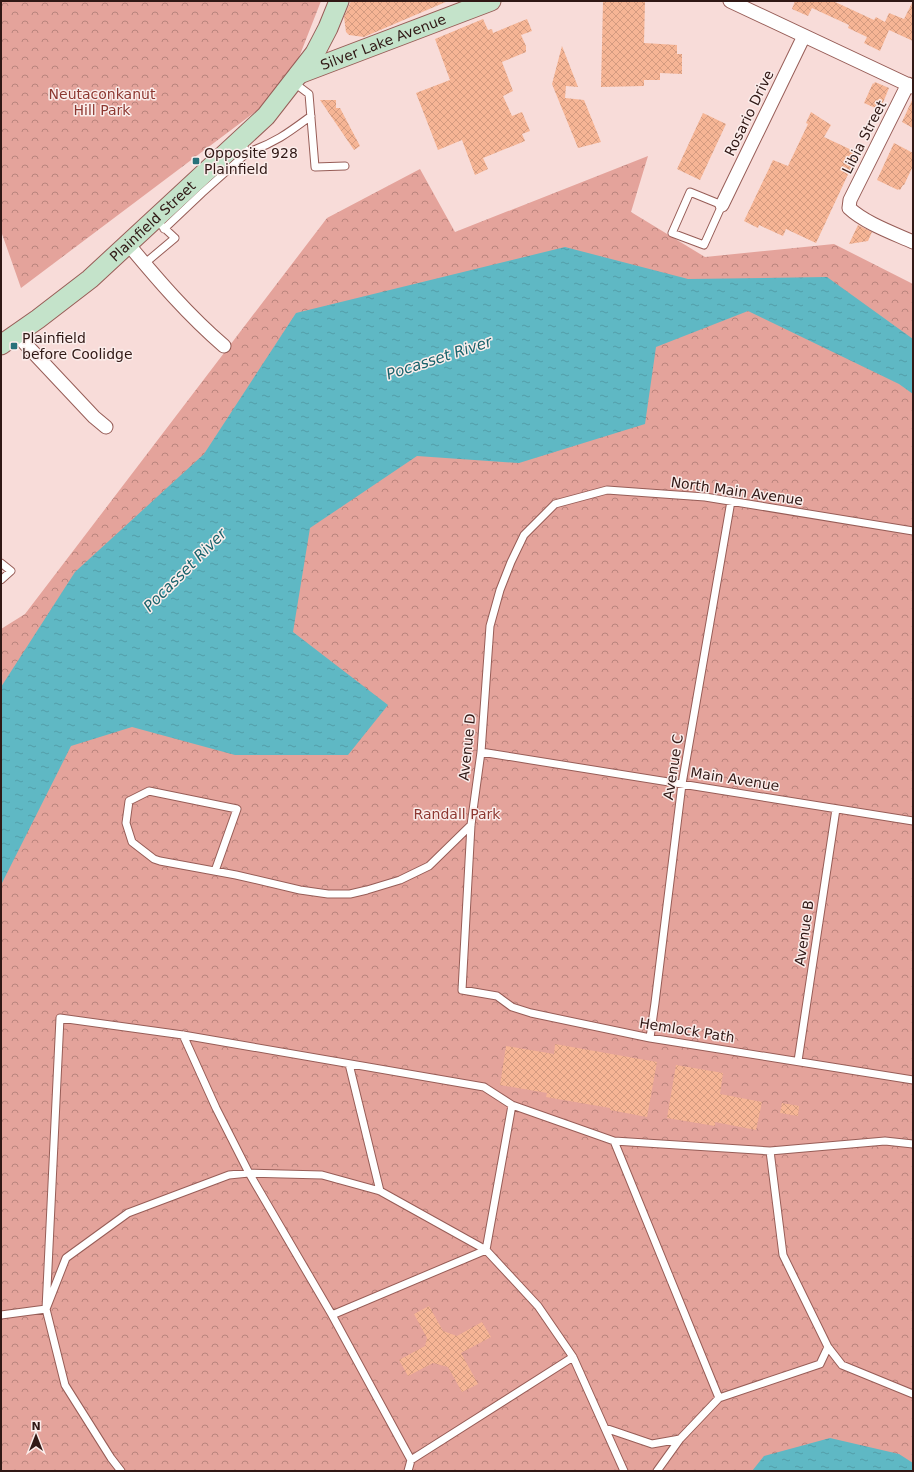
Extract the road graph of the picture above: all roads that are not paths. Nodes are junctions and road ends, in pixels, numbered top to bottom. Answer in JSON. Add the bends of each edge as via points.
{"nodes":[{"id":1,"x":339,"y":1,"type":"edge"},
{"id":2,"x":491,"y":1,"type":"edge"},
{"id":3,"x":730,"y":1,"type":"edge"},
{"id":4,"x":804,"y":36,"type":"junction"},
{"id":5,"x":296,"y":78,"type":"junction"},
{"id":6,"x":911,"y":85,"type":"edge"},
{"id":7,"x":310,"y":116,"type":"junction"},
{"id":8,"x":243,"y":147,"type":"junction"},
{"id":9,"x":345,"y":166,"type":"dead end"},
{"id":10,"x":722,"y":205,"type":"junction"},
{"id":11,"x":159,"y":224,"type":"junction"},
{"id":12,"x":913,"y":242,"type":"edge"},
{"id":13,"x":128,"y":244,"type":"junction"},
{"id":14,"x":144,"y":264,"type":"junction"},
{"id":15,"x":17,"y":335,"type":"junction"},
{"id":16,"x":1,"y":345,"type":"edge"},
{"id":17,"x":224,"y":346,"type":"dead end"},
{"id":18,"x":106,"y":427,"type":"dead end"},
{"id":19,"x":731,"y":501,"type":"junction"},
{"id":20,"x":540,"y":519,"type":"joint"},
{"id":21,"x":913,"y":531,"type":"edge"},
{"id":22,"x":1,"y":563,"type":"edge"},
{"id":23,"x":1,"y":580,"type":"edge"},
{"id":24,"x":481,"y":752,"type":"junction"},
{"id":25,"x":682,"y":784,"type":"junction"},
{"id":26,"x":836,"y":809,"type":"junction"},
{"id":27,"x":913,"y":821,"type":"edge"},
{"id":28,"x":471,"y":825,"type":"junction"},
{"id":29,"x":215,"y":871,"type":"junction"},
{"id":30,"x":462,"y":990,"type":"joint"},
{"id":31,"x":183,"y":1035,"type":"junction"},
{"id":32,"x":650,"y":1038,"type":"junction"},
{"id":33,"x":798,"y":1061,"type":"junction"},
{"id":34,"x":349,"y":1064,"type":"junction"},
{"id":35,"x":913,"y":1080,"type":"edge"},
{"id":36,"x":512,"y":1105,"type":"junction"},
{"id":37,"x":614,"y":1141,"type":"junction"},
{"id":38,"x":913,"y":1144,"type":"edge"},
{"id":39,"x":770,"y":1151,"type":"junction"},
{"id":40,"x":249,"y":1173,"type":"junction"},
{"id":41,"x":380,"y":1190,"type":"junction"},
{"id":42,"x":486,"y":1250,"type":"junction"},
{"id":43,"x":46,"y":1309,"type":"junction"},
{"id":44,"x":1,"y":1315,"type":"edge"},
{"id":45,"x":332,"y":1315,"type":"junction"},
{"id":46,"x":828,"y":1347,"type":"junction"},
{"id":47,"x":574,"y":1357,"type":"junction"},
{"id":48,"x":913,"y":1394,"type":"edge"},
{"id":49,"x":719,"y":1398,"type":"junction"},
{"id":50,"x":605,"y":1428,"type":"junction"},
{"id":51,"x":680,"y":1439,"type":"junction"},
{"id":52,"x":411,"y":1460,"type":"junction"},
{"id":53,"x":121,"y":1471,"type":"edge"},
{"id":54,"x":408,"y":1471,"type":"edge"},
{"id":55,"x":624,"y":1471,"type":"edge"},
{"id":56,"x":657,"y":1471,"type":"edge"}],
"edges":[{"from":1,"to":5,"type":"main road","name":"Plainfield Street","via":[[315,53]]},
{"from":2,"to":5,"type":"main road","name":"Silver Lake Avenue"},
{"from":3,"to":4,"type":"street"},
{"from":4,"to":6,"type":"street"},
{"from":4,"to":10,"type":"street","name":"Rosario Drive"},
{"from":5,"to":7,"type":"lane","via":[[309,94]]},
{"from":5,"to":8,"type":"main road","name":"Plainfield Street"},
{"from":6,"to":12,"type":"street","name":"Libia Street","via":[[850,200],[850,208],[855,214]]},
{"from":7,"to":8,"type":"lane","via":[[282,138],[266,146]]},
{"from":7,"to":9,"type":"lane","via":[[315,167]]},
{"from":8,"to":11,"type":"main road","name":"Plainfield Street"},
{"from":10,"to":10,"type":"lane","via":[[690,192],[672,233],[704,245]]},
{"from":11,"to":13,"type":"main road","name":"Plainfield Street"},
{"from":11,"to":14,"type":"lane","via":[[175,238]]},
{"from":13,"to":14,"type":"street"},
{"from":13,"to":15,"type":"main road","name":"Plainfield Street","via":[[79,287]]},
{"from":14,"to":17,"type":"street","via":[[201,327]]},
{"from":15,"to":16,"type":"main road","name":"Plainfield Street"},
{"from":15,"to":18,"type":"street"},
{"from":19,"to":20,"type":"lane","name":"North Main Avenue","via":[[607,490],[555,504]]},
{"from":19,"to":21,"type":"lane","name":"North Main Avenue"},
{"from":19,"to":25,"type":"lane","name":"Avenue C"},
{"from":20,"to":24,"type":"lane","name":"Avenue D","via":[[524,534],[500,590],[490,626]]},
{"from":22,"to":23,"type":"lane","via":[[10,571]]},
{"from":24,"to":25,"type":"lane","name":"Main Avenue"},
{"from":24,"to":28,"type":"lane","name":"Avenue D"},
{"from":25,"to":26,"type":"lane","name":"Main Avenue"},
{"from":25,"to":32,"type":"lane","name":"Avenue C"},
{"from":26,"to":27,"type":"lane","name":"Main Avenue"},
{"from":26,"to":33,"type":"lane","name":"Avenue B"},
{"from":28,"to":29,"type":"lane","via":[[429,866],[400,880],[350,894],[300,890]]},
{"from":28,"to":30,"type":"lane","name":"Avenue D"},
{"from":29,"to":29,"type":"lane","via":[[237,809],[148,791],[129,801],[126,823],[132,842],[154,859]]},
{"from":30,"to":32,"type":"lane","name":"Hemlock Path","via":[[497,996],[512,1007],[531,1013]]},
{"from":31,"to":34,"type":"lane"},
{"from":31,"to":40,"type":"lane"},
{"from":31,"to":43,"type":"lane","via":[[60,1018]]},
{"from":32,"to":33,"type":"lane","name":"Hemlock Path"},
{"from":33,"to":35,"type":"lane","name":"Hemlock Path"},
{"from":34,"to":36,"type":"lane","via":[[484,1087]]},
{"from":34,"to":41,"type":"lane"},
{"from":36,"to":37,"type":"lane"},
{"from":36,"to":42,"type":"lane"},
{"from":37,"to":39,"type":"lane"},
{"from":37,"to":49,"type":"lane"},
{"from":38,"to":39,"type":"lane","via":[[885,1141]]},
{"from":39,"to":46,"type":"lane","via":[[783,1255]]},
{"from":40,"to":41,"type":"lane","via":[[322,1175]]},
{"from":40,"to":43,"type":"lane","via":[[229,1175],[128,1213],[66,1258]]},
{"from":40,"to":45,"type":"lane"},
{"from":41,"to":42,"type":"lane"},
{"from":42,"to":45,"type":"lane"},
{"from":42,"to":47,"type":"lane","via":[[538,1306]]},
{"from":43,"to":44,"type":"lane"},
{"from":43,"to":53,"type":"lane","via":[[65,1385]]},
{"from":45,"to":52,"type":"lane"},
{"from":46,"to":48,"type":"lane","via":[[842,1366]]},
{"from":46,"to":49,"type":"lane","via":[[820,1364]]},
{"from":47,"to":50,"type":"lane"},
{"from":47,"to":52,"type":"lane"},
{"from":49,"to":51,"type":"lane"},
{"from":50,"to":51,"type":"lane","via":[[652,1444]]},
{"from":50,"to":55,"type":"lane"},
{"from":51,"to":56,"type":"lane"},
{"from":52,"to":54,"type":"lane"}]}
